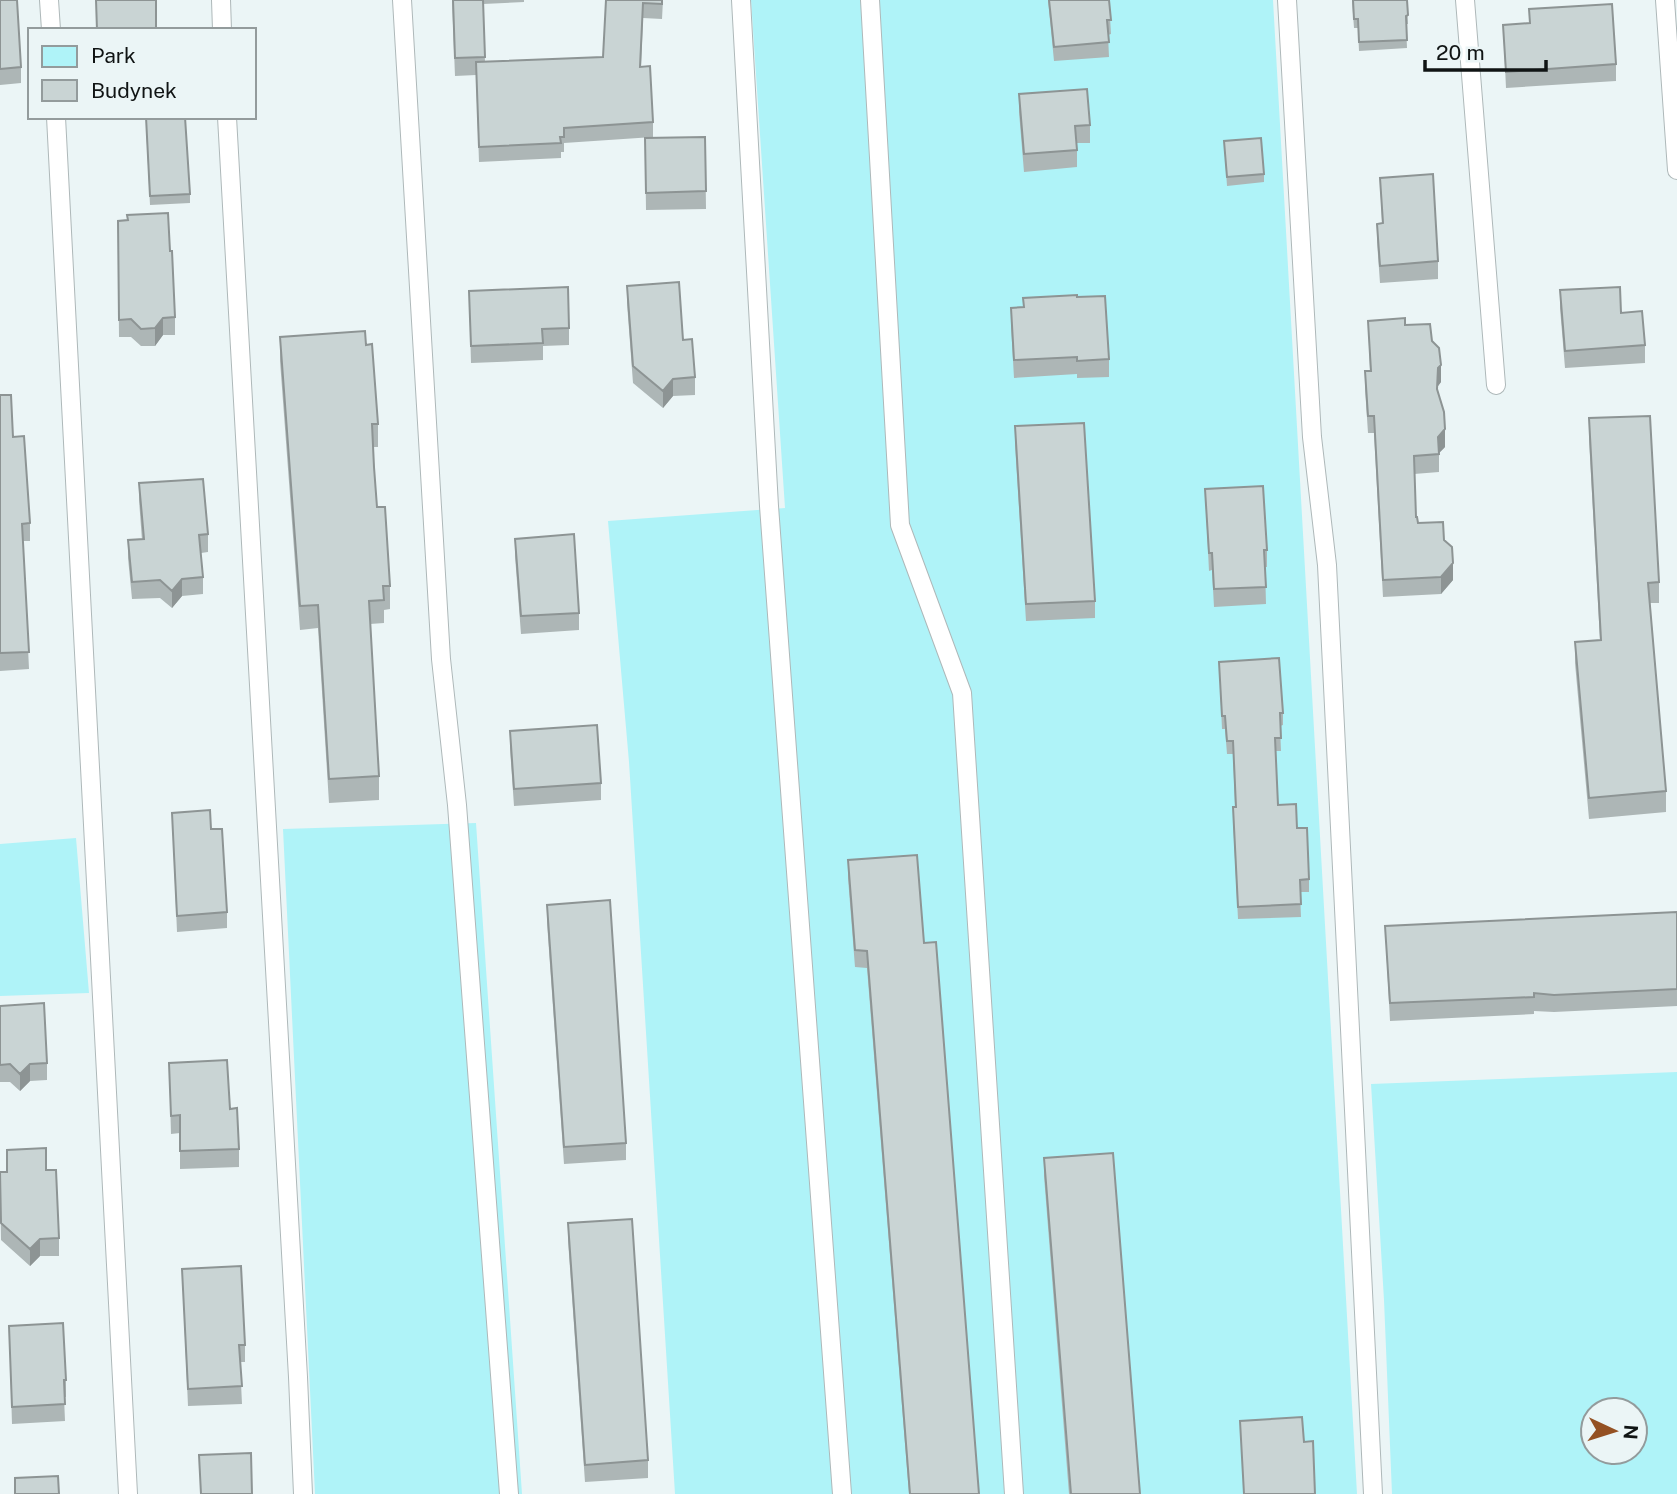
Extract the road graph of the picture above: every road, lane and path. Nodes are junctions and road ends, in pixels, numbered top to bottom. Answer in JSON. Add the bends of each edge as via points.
{"nodes":[{"id":1,"x":50,"y":0,"type":"edge"},
{"id":2,"x":221,"y":0,"type":"edge"},
{"id":3,"x":402,"y":0,"type":"edge"},
{"id":4,"x":741,"y":0,"type":"edge"},
{"id":5,"x":870,"y":0,"type":"edge"},
{"id":6,"x":1287,"y":0,"type":"edge"},
{"id":7,"x":1465,"y":0,"type":"edge"},
{"id":8,"x":1665,"y":0,"type":"edge"},
{"id":9,"x":51,"y":28,"type":"edge"},
{"id":10,"x":222,"y":28,"type":"edge"},
{"id":11,"x":55,"y":119,"type":"edge"},
{"id":12,"x":227,"y":119,"type":"edge"},
{"id":13,"x":1677,"y":170,"type":"edge"},
{"id":14,"x":1496,"y":385,"type":"dead end"},
{"id":15,"x":128,"y":1494,"type":"edge"},
{"id":16,"x":303,"y":1494,"type":"edge"},
{"id":17,"x":509,"y":1494,"type":"edge"},
{"id":18,"x":842,"y":1494,"type":"edge"},
{"id":19,"x":1014,"y":1494,"type":"edge"},
{"id":20,"x":1373,"y":1494,"type":"edge"}],
"edges":[{"from":1,"to":9,"type":"lane"},
{"from":2,"to":10,"type":"lane"},
{"from":3,"to":17,"type":"lane","via":[[441,659],[457,805]]},
{"from":4,"to":18,"type":"lane","via":[[769,506]]},
{"from":5,"to":19,"type":"lane","via":[[900,525],[962,693]]},
{"from":6,"to":20,"type":"lane","via":[[1312,436],[1327,565]]},
{"from":7,"to":14,"type":"lane"},
{"from":8,"to":13,"type":"lane"},
{"from":11,"to":15,"type":"lane"},
{"from":12,"to":16,"type":"lane"}]}
